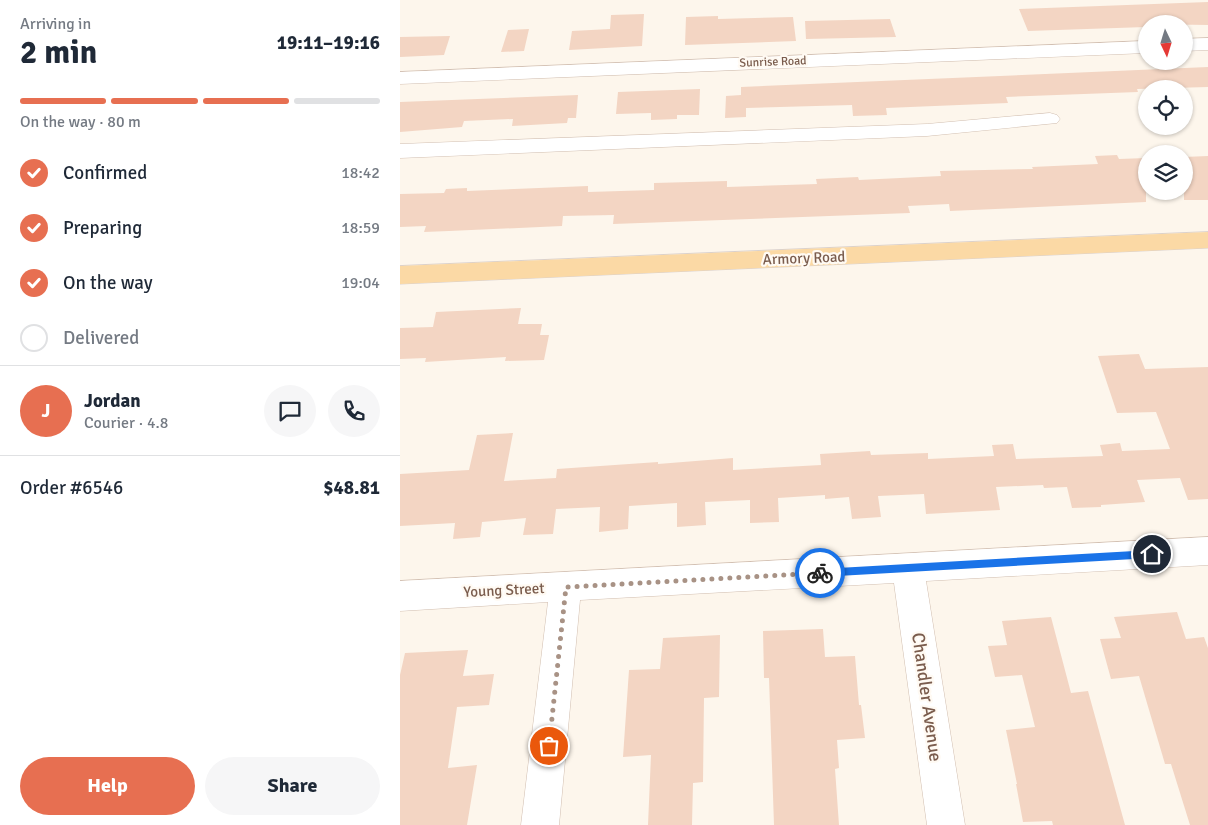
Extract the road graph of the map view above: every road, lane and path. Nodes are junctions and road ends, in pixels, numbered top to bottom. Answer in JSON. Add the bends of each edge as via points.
{"nodes":[{"id":1,"x":1208,"y":44,"type":"edge"},
{"id":2,"x":1193,"y":45,"type":"edge"},
{"id":3,"x":1138,"y":47,"type":"edge"},
{"id":4,"x":400,"y":78,"type":"edge"},
{"id":5,"x":1050,"y":119,"type":"dead end"},
{"id":6,"x":400,"y":151,"type":"edge"},
{"id":7,"x":1208,"y":240,"type":"edge"},
{"id":8,"x":400,"y":275,"type":"edge"},
{"id":9,"x":1208,"y":551,"type":"edge"},
{"id":10,"x":908,"y":568,"type":"junction"},
{"id":11,"x":566,"y":587,"type":"junction"},
{"id":12,"x":400,"y":596,"type":"edge"},
{"id":13,"x":540,"y":825,"type":"edge"},
{"id":14,"x":946,"y":825,"type":"edge"}],
"edges":[{"from":1,"to":2,"type":"street"},
{"from":3,"to":4,"type":"street","name":"Sunrise Road"},
{"from":5,"to":6,"type":"street","via":[[927,130]]},
{"from":7,"to":8,"type":"main road","name":"Armory Road"},
{"from":9,"to":10,"type":"street","name":"Young Street"},
{"from":10,"to":11,"type":"street","name":"Young Street"},
{"from":10,"to":14,"type":"street","name":"Chandler Avenue"},
{"from":11,"to":12,"type":"street","name":"Young Street"},
{"from":11,"to":13,"type":"street"}]}
